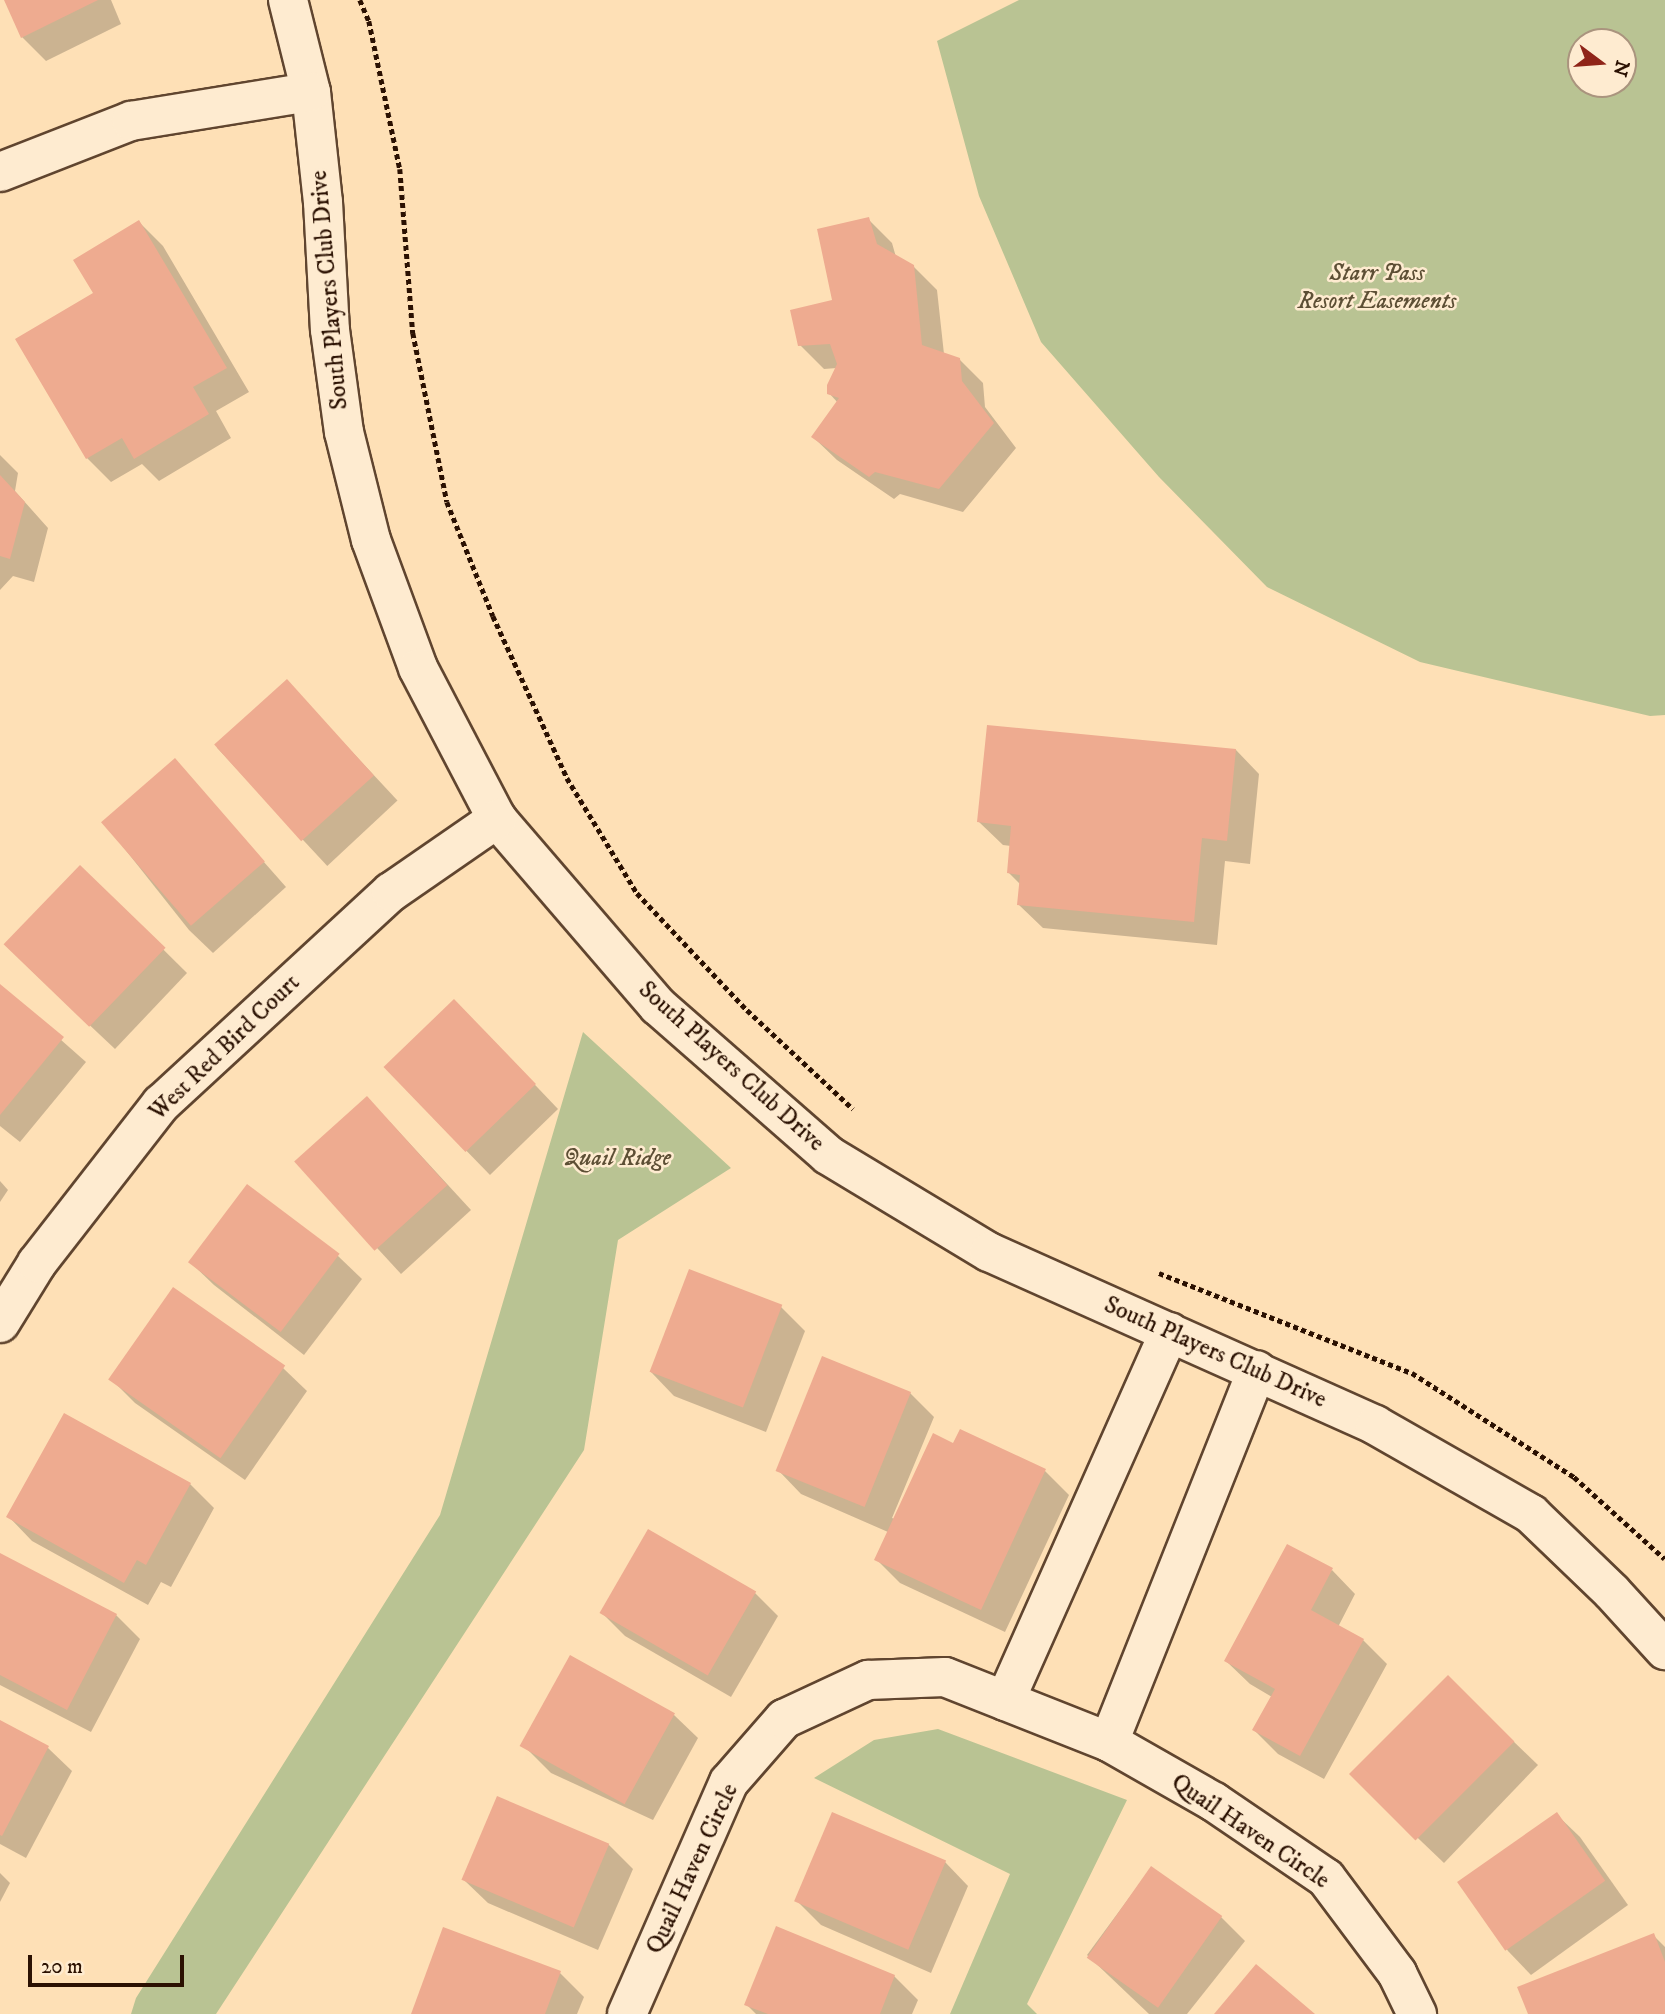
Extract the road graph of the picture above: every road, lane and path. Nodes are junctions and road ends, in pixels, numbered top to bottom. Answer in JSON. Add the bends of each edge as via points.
{"nodes":[{"id":1,"x":288,"y":0,"type":"edge"},
{"id":2,"x":360,"y":0,"type":"edge"},
{"id":3,"x":311,"y":93,"type":"junction"},
{"id":4,"x":0,"y":172,"type":"edge"},
{"id":5,"x":496,"y":819,"type":"junction"},
{"id":6,"x":858,"y":1114,"type":"dead end"},
{"id":7,"x":1155,"y":1271,"type":"dead end"},
{"id":8,"x":0,"y":1322,"type":"edge"},
{"id":9,"x":1169,"y":1332,"type":"junction"},
{"id":10,"x":1257,"y":1370,"type":"junction"},
{"id":11,"x":1665,"y":1559,"type":"edge"},
{"id":12,"x":1665,"y":1650,"type":"edge"},
{"id":13,"x":1005,"y":1701,"type":"junction"},
{"id":14,"x":1109,"y":1742,"type":"junction"},
{"id":15,"x":627,"y":2014,"type":"edge"},
{"id":16,"x":1417,"y":2014,"type":"edge"}],
"edges":[{"from":1,"to":3,"type":"street","name":"South Players Club Drive"},
{"from":2,"to":6,"type":"path","via":[[369,21],[400,169],[413,333],[447,502],[493,616],[567,778],[637,893],[747,1010]]},
{"from":3,"to":4,"type":"street","via":[[131,121]]},
{"from":3,"to":5,"type":"street","name":"South Players Club Drive","via":[[330,330],[344,432],[367,526],[418,668]]},
{"from":5,"to":8,"type":"street","name":"West Red Bird Court","via":[[391,892],[161,1104],[37,1263]]},
{"from":5,"to":9,"type":"street","name":"South Players Club Drive","via":[[658,1006],[828,1155],[989,1252]]},
{"from":7,"to":11,"type":"path","via":[[1412,1373],[1574,1477]]},
{"from":9,"to":10,"type":"street","name":"South Players Club Drive"},
{"from":9,"to":13,"type":"street"},
{"from":10,"to":12,"type":"street","name":"South Players Club Drive","via":[[1375,1425],[1531,1514]]},
{"from":10,"to":14,"type":"street"},
{"from":13,"to":14,"type":"street","name":"Quail Haven Circle"},
{"from":13,"to":15,"type":"street","name":"Quail Haven Circle","via":[[945,1677],[868,1680],[784,1719],[729,1782]]},
{"from":14,"to":16,"type":"street","name":"Quail Haven Circle","via":[[1214,1802],[1326,1878],[1396,1973]]}]}
